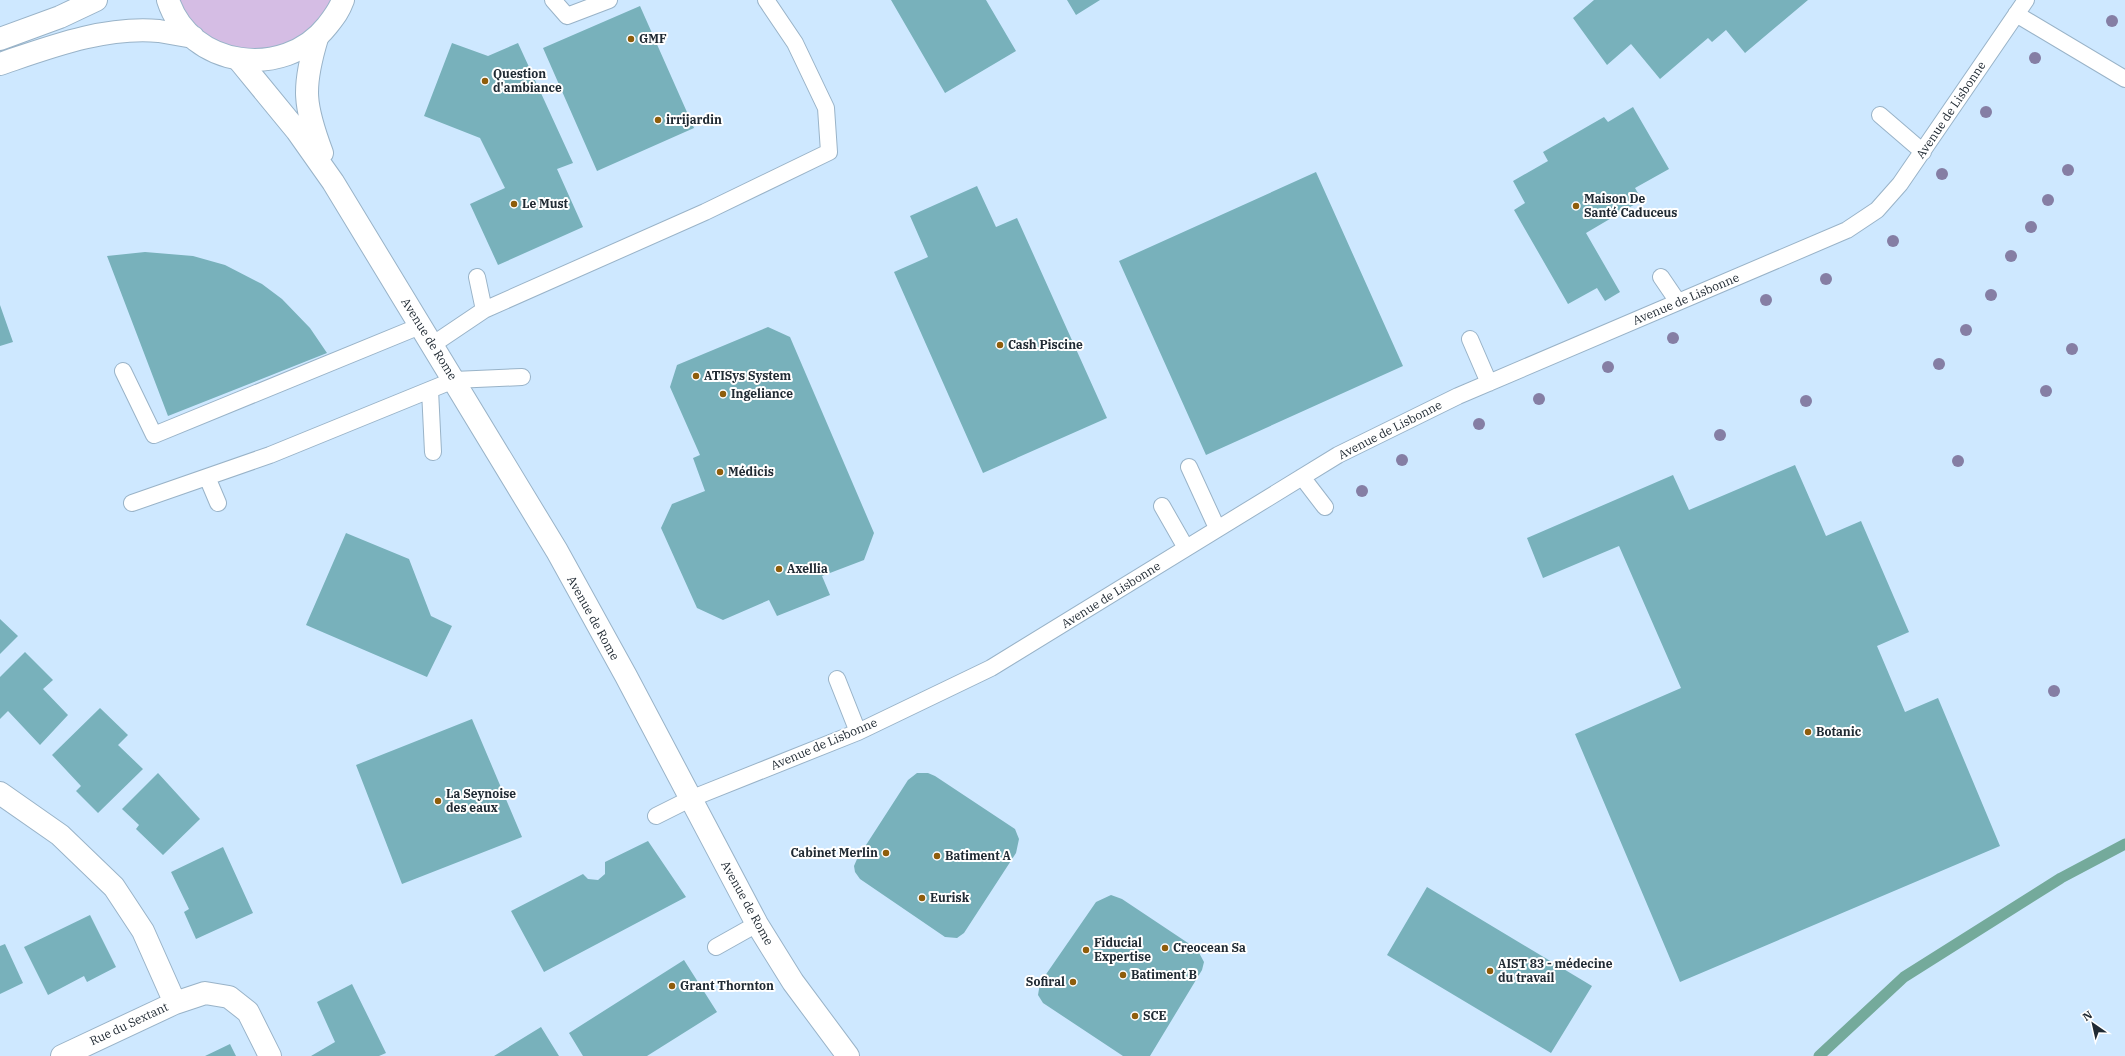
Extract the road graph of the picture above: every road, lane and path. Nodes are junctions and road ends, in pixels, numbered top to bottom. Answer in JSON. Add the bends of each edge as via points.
{"nodes":[{"id":1,"x":96,"y":0,"type":"edge"},
{"id":2,"x":168,"y":0,"type":"edge"},
{"id":3,"x":343,"y":0,"type":"edge"},
{"id":4,"x":553,"y":0,"type":"edge"},
{"id":5,"x":610,"y":0,"type":"edge"},
{"id":6,"x":766,"y":0,"type":"edge"},
{"id":7,"x":2026,"y":0,"type":"edge"},
{"id":8,"x":2016,"y":14,"type":"junction"},
{"id":9,"x":193,"y":37,"type":"junction"},
{"id":10,"x":317,"y":38,"type":"junction"},
{"id":11,"x":0,"y":39,"type":"edge"},
{"id":12,"x":238,"y":59,"type":"junction"},
{"id":13,"x":0,"y":64,"type":"edge"},
{"id":14,"x":2125,"y":79,"type":"edge"},
{"id":15,"x":1880,"y":115,"type":"dead end"},
{"id":16,"x":1923,"y":152,"type":"junction"},
{"id":17,"x":333,"y":182,"type":"junction"},
{"id":18,"x":477,"y":277,"type":"dead end"},
{"id":19,"x":1661,"y":277,"type":"dead end"},
{"id":20,"x":1678,"y":302,"type":"junction"},
{"id":21,"x":484,"y":310,"type":"junction"},
{"id":22,"x":420,"y":326,"type":"junction"},
{"id":23,"x":1470,"y":339,"type":"dead end"},
{"id":24,"x":432,"y":344,"type":"junction"},
{"id":25,"x":123,"y":371,"type":"dead end"},
{"id":26,"x":522,"y":377,"type":"dead end"},
{"id":27,"x":454,"y":380,"type":"junction"},
{"id":28,"x":1488,"y":383,"type":"junction"},
{"id":29,"x":430,"y":390,"type":"junction"},
{"id":30,"x":433,"y":452,"type":"dead end"},
{"id":31,"x":1189,"y":467,"type":"dead end"},
{"id":32,"x":207,"y":477,"type":"junction"},
{"id":33,"x":1302,"y":477,"type":"junction"},
{"id":34,"x":132,"y":503,"type":"dead end"},
{"id":35,"x":218,"y":503,"type":"dead end"},
{"id":36,"x":1162,"y":506,"type":"dead end"},
{"id":37,"x":1325,"y":507,"type":"dead end"},
{"id":38,"x":1217,"y":528,"type":"junction"},
{"id":39,"x":1186,"y":548,"type":"junction"},
{"id":40,"x":837,"y":679,"type":"dead end"},
{"id":41,"x":858,"y":732,"type":"junction"},
{"id":42,"x":0,"y":793,"type":"edge"},
{"id":43,"x":690,"y":800,"type":"junction"},
{"id":44,"x":656,"y":816,"type":"dead end"},
{"id":45,"x":757,"y":924,"type":"junction"},
{"id":46,"x":716,"y":947,"type":"dead end"},
{"id":47,"x":175,"y":1003,"type":"junction"},
{"id":48,"x":62,"y":1056,"type":"edge"},
{"id":49,"x":270,"y":1056,"type":"edge"},
{"id":50,"x":848,"y":1056,"type":"edge"}],
"edges":[{"from":1,"to":11,"type":"street","via":[[60,17]]},
{"from":2,"to":9,"type":"street","via":[[172,11]]},
{"from":3,"to":10,"type":"street","via":[[340,10]]},
{"from":4,"to":5,"type":"lane","via":[[567,16]]},
{"from":6,"to":21,"type":"lane","via":[[795,43],[826,108],[829,152],[705,212]]},
{"from":7,"to":8,"type":"lane","name":"Avenue de Lisbonne"},
{"from":8,"to":14,"type":"lane"},
{"from":8,"to":16,"type":"lane","name":"Avenue de Lisbonne"},
{"from":9,"to":12,"type":"street","via":[[213,51]]},
{"from":9,"to":13,"type":"street","via":[[159,31],[126,31],[58,45]]},
{"from":10,"to":12,"type":"street","via":[[293,53],[266,60]]},
{"from":10,"to":17,"type":"street","name":"Avenue de Rome","via":[[308,69],[306,96],[310,121]]},
{"from":12,"to":17,"type":"street","name":"Avenue de Rome","via":[[297,131]]},
{"from":15,"to":16,"type":"lane"},
{"from":16,"to":20,"type":"lane","name":"Avenue de Lisbonne","via":[[1878,210],[1847,230]]},
{"from":17,"to":22,"type":"street","name":"Avenue de Rome"},
{"from":18,"to":21,"type":"lane"},
{"from":19,"to":20,"type":"lane"},
{"from":20,"to":28,"type":"lane","name":"Avenue de Lisbonne"},
{"from":21,"to":24,"type":"lane"},
{"from":22,"to":24,"type":"street","name":"Avenue de Rome"},
{"from":22,"to":25,"type":"lane","via":[[154,435]]},
{"from":23,"to":28,"type":"lane"},
{"from":24,"to":27,"type":"street","name":"Avenue de Rome"},
{"from":26,"to":27,"type":"lane"},
{"from":27,"to":29,"type":"lane"},
{"from":27,"to":43,"type":"street","name":"Avenue de Rome","via":[[557,551]]},
{"from":28,"to":33,"type":"lane","name":"Avenue de Lisbonne","via":[[1338,456]]},
{"from":29,"to":30,"type":"lane"},
{"from":29,"to":32,"type":"lane","via":[[270,455]]},
{"from":31,"to":38,"type":"lane"},
{"from":32,"to":34,"type":"lane"},
{"from":32,"to":35,"type":"lane"},
{"from":33,"to":37,"type":"lane"},
{"from":33,"to":38,"type":"lane","name":"Avenue de Lisbonne"},
{"from":36,"to":39,"type":"lane"},
{"from":38,"to":39,"type":"lane","name":"Avenue de Lisbonne"},
{"from":39,"to":41,"type":"lane","name":"Avenue de Lisbonne","via":[[991,668]]},
{"from":40,"to":41,"type":"lane"},
{"from":41,"to":43,"type":"lane","name":"Avenue de Lisbonne"},
{"from":42,"to":47,"type":"street","via":[[60,835],[114,887],[143,931]]},
{"from":43,"to":44,"type":"lane","name":"Avenue de Lisbonne"},
{"from":43,"to":45,"type":"street","name":"Avenue de Rome"},
{"from":45,"to":46,"type":"lane"},
{"from":45,"to":50,"type":"street","name":"Avenue de Rome","via":[[793,982]]},
{"from":47,"to":48,"type":"street","name":"Rue du Sextant"},
{"from":47,"to":49,"type":"street","name":"Rue du Sextant","via":[[205,993],[229,997],[248,1012]]}]}
